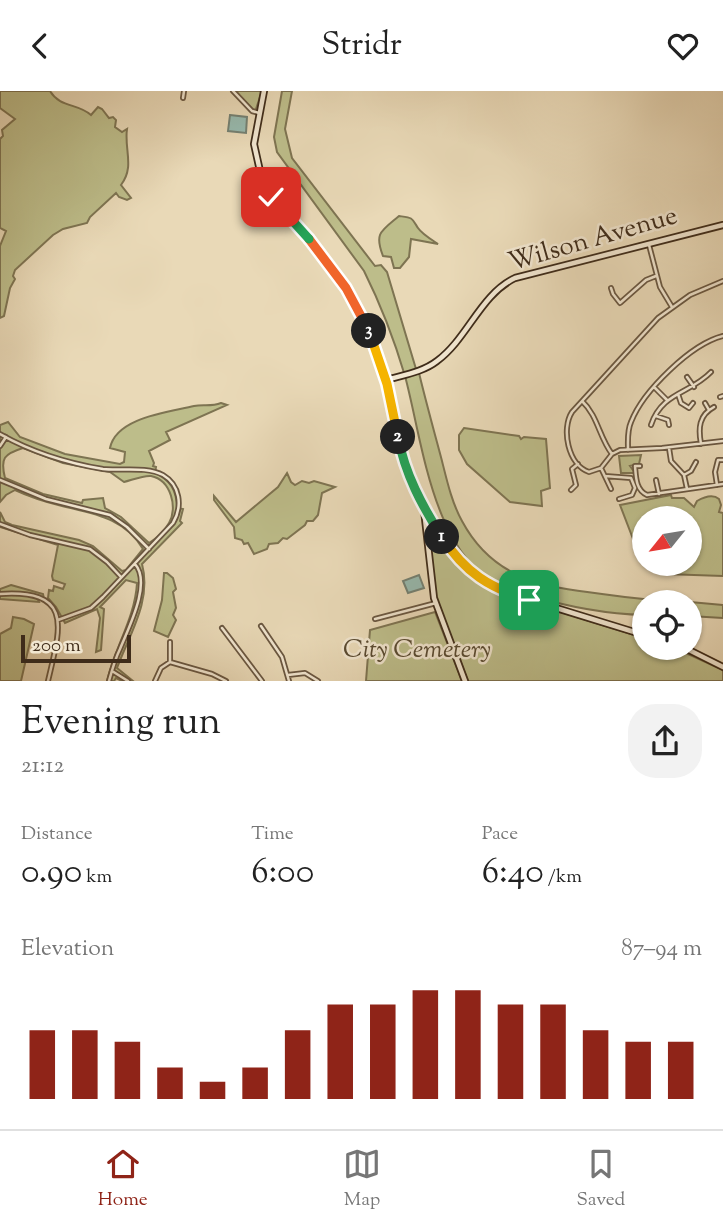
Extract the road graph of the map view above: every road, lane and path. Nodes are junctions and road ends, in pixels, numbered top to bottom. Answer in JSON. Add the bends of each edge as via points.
{"nodes":[{"id":1,"x":184,"y":91,"type":"edge"},
{"id":2,"x":233,"y":91,"type":"edge"},
{"id":3,"x":264,"y":91,"type":"edge"},
{"id":4,"x":183,"y":98,"type":"dead end"},
{"id":5,"x":258,"y":114,"type":"junction"},
{"id":6,"x":723,"y":225,"type":"edge"},
{"id":7,"x":648,"y":243,"type":"junction"},
{"id":8,"x":656,"y":276,"type":"junction"},
{"id":9,"x":723,"y":281,"type":"edge"},
{"id":10,"x":611,"y":288,"type":"dead end"},
{"id":11,"x":672,"y":307,"type":"junction"},
{"id":12,"x":723,"y":336,"type":"edge"},
{"id":13,"x":711,"y":372,"type":"dead end"},
{"id":14,"x":687,"y":377,"type":"dead end"},
{"id":15,"x":386,"y":380,"type":"junction"},
{"id":16,"x":694,"y":387,"type":"junction"},
{"id":17,"x":655,"y":388,"type":"junction"},
{"id":18,"x":678,"y":394,"type":"junction"},
{"id":19,"x":667,"y":400,"type":"junction"},
{"id":20,"x":582,"y":401,"type":"junction"},
{"id":21,"x":692,"y":403,"type":"dead end"},
{"id":22,"x":705,"y":403,"type":"dead end"},
{"id":23,"x":715,"y":407,"type":"dead end"},
{"id":24,"x":709,"y":410,"type":"junction"},
{"id":25,"x":656,"y":416,"type":"junction"},
{"id":26,"x":672,"y":417,"type":"dead end"},
{"id":27,"x":651,"y":425,"type":"dead end"},
{"id":28,"x":0,"y":434,"type":"edge"},
{"id":29,"x":6,"y":437,"type":"junction"},
{"id":30,"x":723,"y":441,"type":"edge"},
{"id":31,"x":701,"y":444,"type":"junction"},
{"id":32,"x":0,"y":446,"type":"edge"},
{"id":33,"x":669,"y":447,"type":"junction"},
{"id":34,"x":628,"y":450,"type":"junction"},
{"id":35,"x":612,"y":454,"type":"junction"},
{"id":36,"x":713,"y":458,"type":"dead end"},
{"id":37,"x":721,"y":460,"type":"edge"},
{"id":38,"x":696,"y":462,"type":"dead end"},
{"id":39,"x":578,"y":464,"type":"junction"},
{"id":40,"x":640,"y":466,"type":"dead end"},
{"id":41,"x":601,"y":468,"type":"junction"},
{"id":42,"x":684,"y":475,"type":"junction"},
{"id":43,"x":605,"y":476,"type":"junction"},
{"id":44,"x":656,"y":480,"type":"dead end"},
{"id":45,"x":1,"y":482,"type":"edge"},
{"id":46,"x":723,"y":484,"type":"edge"},
{"id":47,"x":717,"y":485,"type":"junction"},
{"id":48,"x":611,"y":489,"type":"dead end"},
{"id":49,"x":687,"y":489,"type":"junction"},
{"id":50,"x":571,"y":490,"type":"dead end"},
{"id":51,"x":659,"y":494,"type":"junction"},
{"id":52,"x":619,"y":499,"type":"dead end"},
{"id":53,"x":424,"y":509,"type":"junction"},
{"id":54,"x":0,"y":524,"type":"edge"},
{"id":55,"x":149,"y":549,"type":"junction"},
{"id":56,"x":135,"y":564,"type":"junction"},
{"id":57,"x":121,"y":577,"type":"junction"},
{"id":58,"x":0,"y":594,"type":"edge"},
{"id":59,"x":436,"y":603,"type":"junction"},
{"id":60,"x":375,"y":619,"type":"dead end"},
{"id":61,"x":58,"y":620,"type":"junction"},
{"id":62,"x":261,"y":626,"type":"dead end"},
{"id":63,"x":222,"y":628,"type":"dead end"},
{"id":64,"x":632,"y":631,"type":"edge"},
{"id":65,"x":226,"y":634,"type":"junction"},
{"id":66,"x":220,"y":638,"type":"dead end"},
{"id":67,"x":172,"y":644,"type":"dead end"},
{"id":68,"x":702,"y":657,"type":"edge"},
{"id":69,"x":170,"y":662,"type":"junction"},
{"id":70,"x":723,"y":667,"type":"edge"},
{"id":71,"x":112,"y":671,"type":"junction"},
{"id":72,"x":288,"y":675,"type":"junction"},
{"id":73,"x":48,"y":681,"type":"edge"},
{"id":74,"x":109,"y":681,"type":"edge"},
{"id":75,"x":128,"y":681,"type":"edge"},
{"id":76,"x":155,"y":681,"type":"edge"},
{"id":77,"x":226,"y":681,"type":"edge"},
{"id":78,"x":262,"y":681,"type":"edge"},
{"id":79,"x":289,"y":681,"type":"edge"},
{"id":80,"x":318,"y":681,"type":"edge"},
{"id":81,"x":465,"y":681,"type":"edge"}],
"edges":[{"from":1,"to":4,"type":"street"},
{"from":2,"to":5,"type":"street"},
{"from":3,"to":5,"type":"street"},
{"from":5,"to":15,"type":"street","via":[[254,151],[264,184],[353,299]]},
{"from":6,"to":7,"type":"street","name":"Wilson Avenue"},
{"from":7,"to":8,"type":"street"},
{"from":7,"to":15,"type":"street","name":"Wilson Avenue","via":[[507,282],[440,359]]},
{"from":8,"to":10,"type":"street","via":[[646,279],[618,305]]},
{"from":8,"to":11,"type":"street"},
{"from":9,"to":11,"type":"street"},
{"from":11,"to":20,"type":"street"},
{"from":12,"to":17,"type":"street","via":[[699,347]]},
{"from":13,"to":16,"type":"street"},
{"from":14,"to":16,"type":"street"},
{"from":15,"to":53,"type":"street","via":[[402,455]]},
{"from":16,"to":18,"type":"street"},
{"from":17,"to":19,"type":"street"},
{"from":17,"to":34,"type":"street","via":[[631,422]]},
{"from":18,"to":19,"type":"street"},
{"from":18,"to":21,"type":"street","via":[[681,403],[689,408]]},
{"from":19,"to":25,"type":"street"},
{"from":20,"to":35,"type":"street"},
{"from":20,"to":39,"type":"street","via":[[566,426]]},
{"from":22,"to":24,"type":"street"},
{"from":23,"to":24,"type":"street"},
{"from":24,"to":31,"type":"street","via":[[700,423]]},
{"from":25,"to":26,"type":"street","via":[[668,423]]},
{"from":25,"to":27,"type":"street"},
{"from":28,"to":29,"type":"street"},
{"from":29,"to":32,"type":"street"},
{"from":29,"to":55,"type":"street","via":[[69,462],[155,472],[168,479],[178,496],[178,513]]},
{"from":30,"to":31,"type":"street"},
{"from":31,"to":33,"type":"street"},
{"from":33,"to":34,"type":"street"},
{"from":33,"to":42,"type":"street","via":[[671,461]]},
{"from":34,"to":35,"type":"street"},
{"from":35,"to":41,"type":"street"},
{"from":36,"to":37,"type":"street"},
{"from":37,"to":47,"type":"street"},
{"from":38,"to":42,"type":"street"},
{"from":39,"to":41,"type":"street","via":[[587,472]]},
{"from":39,"to":50,"type":"street","via":[[571,470],[576,485]]},
{"from":40,"to":51,"type":"street","via":[[633,467],[642,493]]},
{"from":41,"to":43,"type":"street"},
{"from":42,"to":49,"type":"street"},
{"from":43,"to":48,"type":"street"},
{"from":43,"to":52,"type":"street","via":[[631,478],[632,495]]},
{"from":44,"to":51,"type":"street"},
{"from":45,"to":55,"type":"street","via":[[110,515]]},
{"from":46,"to":47,"type":"street"},
{"from":47,"to":49,"type":"street"},
{"from":49,"to":51,"type":"street"},
{"from":53,"to":59,"type":"street"},
{"from":53,"to":64,"type":"street","via":[[457,559],[493,587]]},
{"from":54,"to":57,"type":"street","via":[[91,549]]},
{"from":55,"to":56,"type":"street"},
{"from":56,"to":57,"type":"street"},
{"from":56,"to":71,"type":"street","via":[[140,576],[136,606]]},
{"from":57,"to":61,"type":"street","via":[[91,608]]},
{"from":58,"to":61,"type":"street","via":[[43,600]]},
{"from":59,"to":60,"type":"street"},
{"from":59,"to":81,"type":"street"},
{"from":61,"to":73,"type":"street"},
{"from":62,"to":72,"type":"street"},
{"from":63,"to":65,"type":"street"},
{"from":65,"to":66,"type":"street"},
{"from":65,"to":78,"type":"street"},
{"from":67,"to":69,"type":"street"},
{"from":68,"to":70,"type":"street"},
{"from":69,"to":76,"type":"street"},
{"from":69,"to":77,"type":"street"},
{"from":71,"to":74,"type":"street"},
{"from":71,"to":75,"type":"street"},
{"from":72,"to":79,"type":"street"},
{"from":72,"to":80,"type":"street","via":[[307,673]]}]}
